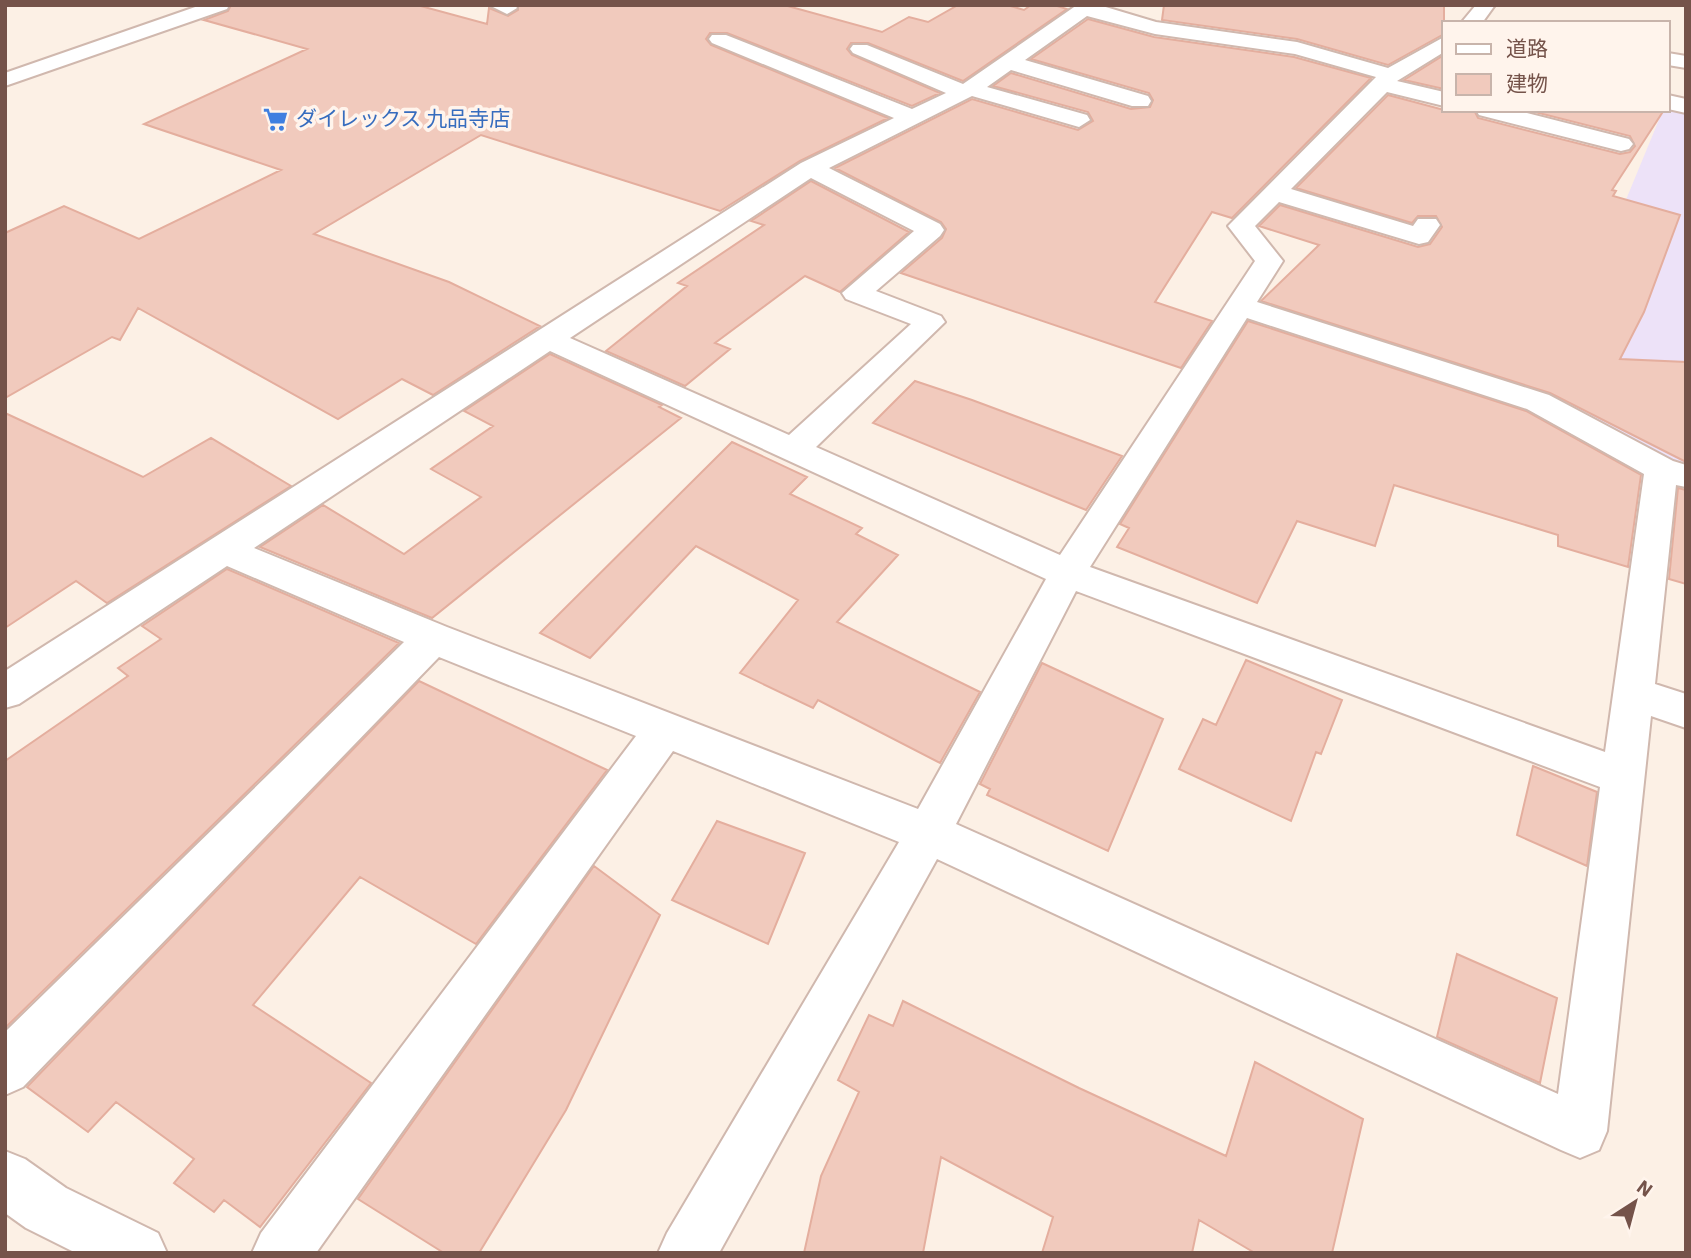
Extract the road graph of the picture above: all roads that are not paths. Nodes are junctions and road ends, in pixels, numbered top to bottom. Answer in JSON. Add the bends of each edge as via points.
{"nodes":[{"id":1,"x":220,"y":5,"type":"edge"},
{"id":2,"x":1486,"y":5,"type":"edge"},
{"id":3,"x":1087,"y":7,"type":"edge"},
{"id":4,"x":1473,"y":21,"type":"edge"},
{"id":5,"x":719,"y":39,"type":"dead end"},
{"id":6,"x":1442,"y":44,"type":"edge"},
{"id":7,"x":860,"y":50,"type":"dead end"},
{"id":8,"x":1008,"y":62,"type":"junction"},
{"id":9,"x":1387,"y":79,"type":"junction"},
{"id":10,"x":5,"y":80,"type":"edge"},
{"id":11,"x":966,"y":90,"type":"junction"},
{"id":12,"x":1442,"y":98,"type":"edge"},
{"id":13,"x":1140,"y":101,"type":"dead end"},
{"id":14,"x":1495,"y":112,"type":"edge"},
{"id":15,"x":912,"y":117,"type":"junction"},
{"id":16,"x":1079,"y":120,"type":"dead end"},
{"id":17,"x":1621,"y":144,"type":"dead end"},
{"id":18,"x":810,"y":168,"type":"junction"},
{"id":19,"x":1275,"y":192,"type":"junction"},
{"id":20,"x":1418,"y":238,"type":"dead end"},
{"id":21,"x":1239,"y":306,"type":"junction"},
{"id":22,"x":547,"y":339,"type":"junction"},
{"id":23,"x":793,"y":450,"type":"junction"},
{"id":24,"x":1674,"y":473,"type":"edge"},
{"id":25,"x":226,"y":551,"type":"junction"},
{"id":26,"x":1067,"y":573,"type":"junction"},
{"id":27,"x":433,"y":638,"type":"junction"},
{"id":28,"x":5,"y":692,"type":"edge"},
{"id":29,"x":1634,"y":693,"type":"junction"},
{"id":30,"x":1686,"y":711,"type":"edge"},
{"id":31,"x":664,"y":730,"type":"junction"},
{"id":32,"x":1623,"y":777,"type":"junction"},
{"id":33,"x":928,"y":833,"type":"junction"},
{"id":34,"x":5,"y":1069,"type":"edge"},
{"id":35,"x":5,"y":1179,"type":"edge"},
{"id":36,"x":138,"y":1253,"type":"edge"},
{"id":37,"x":281,"y":1253,"type":"edge"},
{"id":38,"x":687,"y":1253,"type":"edge"}],
"edges":[{"from":1,"to":10,"type":"street"},
{"from":2,"to":4,"type":"street"},
{"from":3,"to":8,"type":"street"},
{"from":3,"to":9,"type":"street","via":[[1155,28],[1297,48]]},
{"from":5,"to":15,"type":"street"},
{"from":6,"to":9,"type":"street"},
{"from":7,"to":11,"type":"street"},
{"from":8,"to":11,"type":"street"},
{"from":8,"to":13,"type":"street"},
{"from":9,"to":12,"type":"street"},
{"from":9,"to":19,"type":"street"},
{"from":11,"to":15,"type":"street"},
{"from":11,"to":16,"type":"street"},
{"from":14,"to":17,"type":"street"},
{"from":15,"to":18,"type":"street"},
{"from":18,"to":22,"type":"street"},
{"from":18,"to":23,"type":"street","via":[[931,230],[856,293],[931,323]]},
{"from":19,"to":20,"type":"street"},
{"from":19,"to":21,"type":"street","via":[[1241,226],[1269,261]]},
{"from":21,"to":24,"type":"street","via":[[1538,402]]},
{"from":21,"to":26,"type":"street"},
{"from":22,"to":23,"type":"street"},
{"from":22,"to":25,"type":"street"},
{"from":23,"to":26,"type":"street"},
{"from":24,"to":29,"type":"street"},
{"from":25,"to":27,"type":"street"},
{"from":25,"to":28,"type":"street"},
{"from":26,"to":32,"type":"street"},
{"from":26,"to":33,"type":"street"},
{"from":27,"to":31,"type":"street"},
{"from":27,"to":34,"type":"street"},
{"from":29,"to":30,"type":"street"},
{"from":29,"to":32,"type":"street"},
{"from":31,"to":33,"type":"street"},
{"from":31,"to":37,"type":"street"},
{"from":32,"to":33,"type":"street","via":[[1580,1131]]},
{"from":33,"to":38,"type":"street"},
{"from":35,"to":36,"type":"street","via":[[46,1208]]}]}
